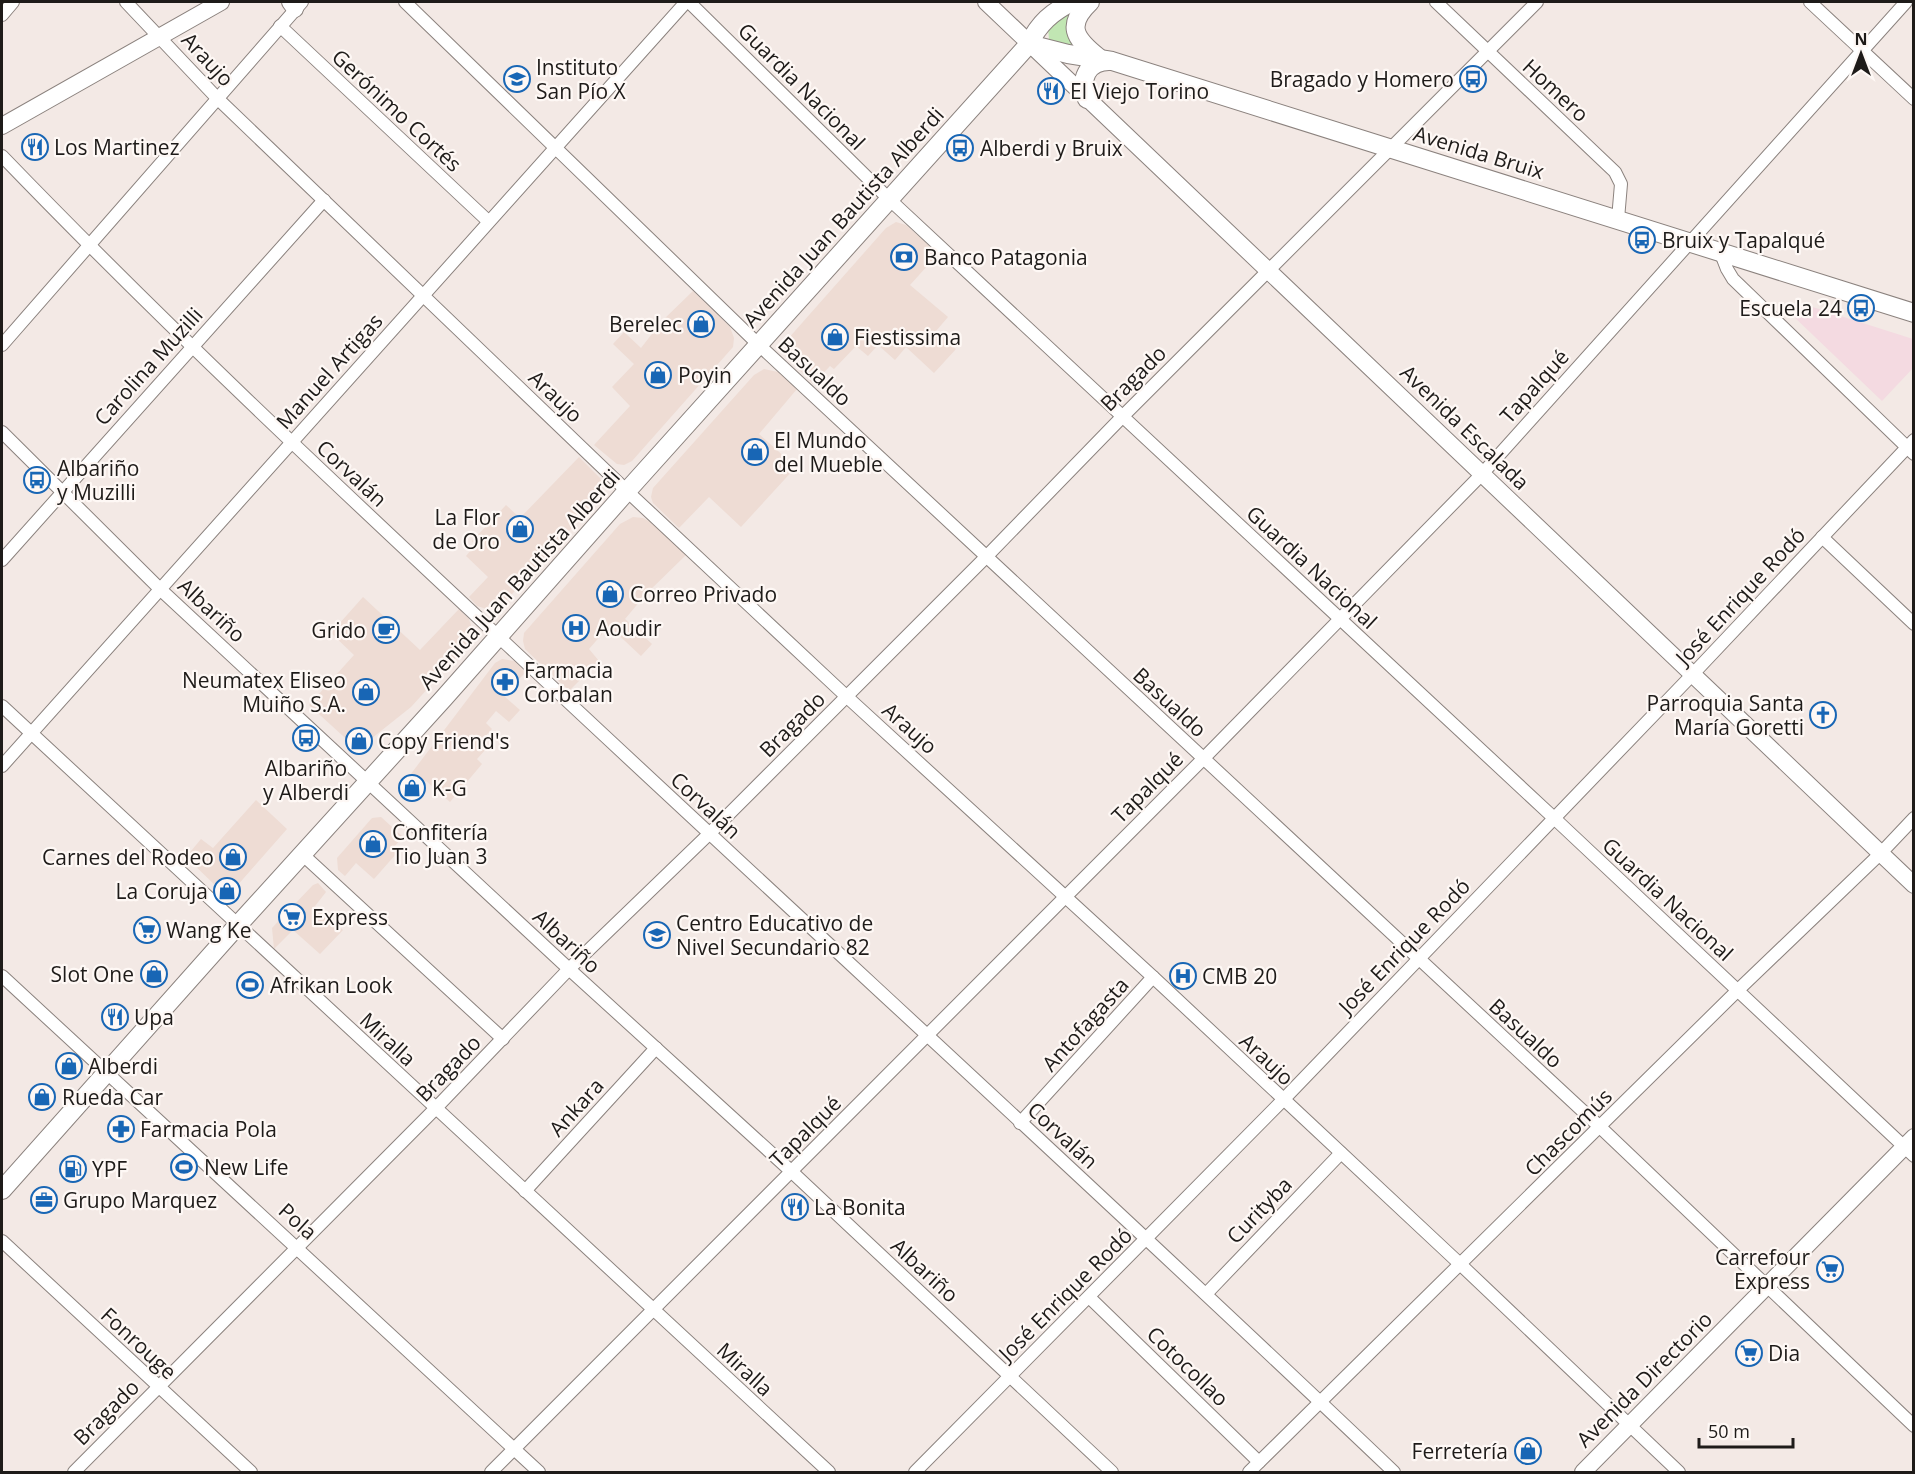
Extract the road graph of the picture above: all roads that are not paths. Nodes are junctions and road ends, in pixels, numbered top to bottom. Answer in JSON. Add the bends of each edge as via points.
{"nodes":[{"id":1,"x":14,"y":2,"type":"edge"},
{"id":2,"x":126,"y":2,"type":"edge"},
{"id":3,"x":221,"y":2,"type":"edge"},
{"id":4,"x":405,"y":2,"type":"edge"},
{"id":5,"x":687,"y":2,"type":"edge"},
{"id":6,"x":986,"y":2,"type":"edge"},
{"id":7,"x":1090,"y":2,"type":"edge"},
{"id":8,"x":1436,"y":2,"type":"edge"},
{"id":9,"x":1537,"y":2,"type":"edge"},
{"id":10,"x":1810,"y":2,"type":"edge"},
{"id":11,"x":1906,"y":2,"type":"edge"},
{"id":12,"x":296,"y":4,"type":"edge"},
{"id":13,"x":1063,"y":4,"type":"edge"},
{"id":14,"x":2,"y":15,"type":"edge"},
{"id":15,"x":280,"y":26,"type":"junction"},
{"id":16,"x":160,"y":36,"type":"junction"},
{"id":17,"x":1029,"y":44,"type":"junction"},
{"id":18,"x":1862,"y":50,"type":"junction"},
{"id":19,"x":1488,"y":51,"type":"junction"},
{"id":20,"x":1105,"y":59,"type":"junction"},
{"id":21,"x":217,"y":98,"type":"junction"},
{"id":22,"x":1087,"y":99,"type":"junction"},
{"id":23,"x":1914,"y":99,"type":"edge"},
{"id":24,"x":2,"y":126,"type":"edge"},
{"id":25,"x":555,"y":148,"type":"junction"},
{"id":26,"x":1391,"y":148,"type":"junction"},
{"id":27,"x":2,"y":156,"type":"edge"},
{"id":28,"x":889,"y":199,"type":"junction"},
{"id":29,"x":324,"y":200,"type":"junction"},
{"id":30,"x":1618,"y":219,"type":"junction"},
{"id":31,"x":488,"y":221,"type":"junction"},
{"id":32,"x":1690,"y":241,"type":"junction"},
{"id":33,"x":89,"y":246,"type":"junction"},
{"id":34,"x":1720,"y":251,"type":"junction"},
{"id":35,"x":1268,"y":272,"type":"junction"},
{"id":36,"x":422,"y":296,"type":"junction"},
{"id":37,"x":1914,"y":313,"type":"edge"},
{"id":38,"x":2,"y":345,"type":"edge"},
{"id":39,"x":192,"y":345,"type":"junction"},
{"id":40,"x":759,"y":345,"type":"junction"},
{"id":41,"x":1122,"y":416,"type":"junction"},
{"id":42,"x":2,"y":432,"type":"edge"},
{"id":43,"x":291,"y":443,"type":"junction"},
{"id":44,"x":1911,"y":447,"type":"edge"},
{"id":45,"x":1482,"y":474,"type":"junction"},
{"id":46,"x":627,"y":491,"type":"junction"},
{"id":47,"x":62,"y":492,"type":"junction"},
{"id":48,"x":1822,"y":537,"type":"junction"},
{"id":49,"x":986,"y":557,"type":"junction"},
{"id":50,"x":2,"y":560,"type":"edge"},
{"id":51,"x":160,"y":589,"type":"junction"},
{"id":52,"x":1339,"y":619,"type":"junction"},
{"id":53,"x":1914,"y":624,"type":"edge"},
{"id":54,"x":498,"y":636,"type":"junction"},
{"id":55,"x":1692,"y":675,"type":"junction"},
{"id":56,"x":846,"y":696,"type":"junction"},
{"id":57,"x":2,"y":706,"type":"edge"},
{"id":58,"x":30,"y":734,"type":"junction"},
{"id":59,"x":1203,"y":759,"type":"junction"},
{"id":60,"x":2,"y":766,"type":"edge"},
{"id":61,"x":366,"y":781,"type":"junction"},
{"id":62,"x":1554,"y":818,"type":"junction"},
{"id":63,"x":1914,"y":818,"type":"edge"},
{"id":64,"x":709,"y":834,"type":"junction"},
{"id":65,"x":302,"y":854,"type":"junction"},
{"id":66,"x":1880,"y":854,"type":"junction"},
{"id":67,"x":1914,"y":885,"type":"edge"},
{"id":68,"x":1066,"y":896,"type":"junction"},
{"id":69,"x":237,"y":926,"type":"junction"},
{"id":70,"x":1418,"y":960,"type":"junction"},
{"id":71,"x":569,"y":969,"type":"junction"},
{"id":72,"x":2,"y":976,"type":"edge"},
{"id":73,"x":1153,"y":978,"type":"junction"},
{"id":74,"x":1737,"y":991,"type":"junction"},
{"id":75,"x":927,"y":1036,"type":"junction"},
{"id":76,"x":503,"y":1039,"type":"junction"},
{"id":77,"x":656,"y":1048,"type":"junction"},
{"id":78,"x":105,"y":1073,"type":"junction"},
{"id":79,"x":1283,"y":1100,"type":"junction"},
{"id":80,"x":435,"y":1109,"type":"junction"},
{"id":81,"x":1020,"y":1123,"type":"junction"},
{"id":82,"x":1600,"y":1127,"type":"junction"},
{"id":83,"x":1910,"y":1147,"type":"edge"},
{"id":84,"x":1341,"y":1153,"type":"junction"},
{"id":85,"x":792,"y":1172,"type":"junction"},
{"id":86,"x":2,"y":1191,"type":"edge"},
{"id":87,"x":525,"y":1191,"type":"junction"},
{"id":88,"x":1146,"y":1239,"type":"junction"},
{"id":89,"x":2,"y":1241,"type":"edge"},
{"id":90,"x":297,"y":1247,"type":"junction"},
{"id":91,"x":1460,"y":1264,"type":"junction"},
{"id":92,"x":1766,"y":1286,"type":"junction"},
{"id":93,"x":1206,"y":1294,"type":"junction"},
{"id":94,"x":1089,"y":1297,"type":"junction"},
{"id":95,"x":653,"y":1310,"type":"junction"},
{"id":96,"x":1010,"y":1377,"type":"junction"},
{"id":97,"x":158,"y":1387,"type":"junction"},
{"id":98,"x":1321,"y":1402,"type":"junction"},
{"id":99,"x":1630,"y":1425,"type":"junction"},
{"id":100,"x":1914,"y":1426,"type":"edge"},
{"id":101,"x":514,"y":1449,"type":"junction"},
{"id":102,"x":1259,"y":1462,"type":"junction"},
{"id":103,"x":74,"y":1473,"type":"edge"},
{"id":104,"x":251,"y":1473,"type":"edge"},
{"id":105,"x":491,"y":1473,"type":"edge"},
{"id":106,"x":539,"y":1473,"type":"edge"},
{"id":107,"x":829,"y":1473,"type":"edge"},
{"id":108,"x":915,"y":1473,"type":"edge"},
{"id":109,"x":1112,"y":1473,"type":"edge"},
{"id":110,"x":1250,"y":1473,"type":"edge"},
{"id":111,"x":1394,"y":1473,"type":"edge"},
{"id":112,"x":1583,"y":1473,"type":"edge"},
{"id":113,"x":1679,"y":1473,"type":"edge"}],
"edges":[{"from":1,"to":14,"type":"street"},
{"from":2,"to":16,"type":"street","name":"Araujo"},
{"from":3,"to":16,"type":"street"},
{"from":4,"to":25,"type":"street","name":"Basualdo"},
{"from":5,"to":25,"type":"street","name":"Manuel Artigas"},
{"from":5,"to":28,"type":"street","name":"Guardia Nacional"},
{"from":6,"to":17,"type":"street","name":"Avenida Escalada"},
{"from":7,"to":20,"type":"main road","via":[[1078,15],[1076,33],[1079,41]]},
{"from":8,"to":19,"type":"street","name":"Homero"},
{"from":9,"to":19,"type":"street","name":"Bragado"},
{"from":10,"to":18,"type":"street"},
{"from":11,"to":18,"type":"street","name":"Tapalqué"},
{"from":12,"to":15,"type":"street"},
{"from":13,"to":17,"type":"main road","name":"Avenida Juan Bautista Alberdi","via":[[1040,25]]},
{"from":15,"to":21,"type":"street"},
{"from":15,"to":31,"type":"street","name":"Gerónimo Cortés"},
{"from":16,"to":21,"type":"street","name":"Araujo"},
{"from":16,"to":24,"type":"street"},
{"from":17,"to":20,"type":"main road","name":"Avenida Bruix"},
{"from":17,"to":22,"type":"street","name":"Avenida Escalada"},
{"from":17,"to":28,"type":"main road","name":"Avenida Juan Bautista Alberdi"},
{"from":18,"to":23,"type":"street"},
{"from":18,"to":32,"type":"street","name":"Tapalqué"},
{"from":19,"to":26,"type":"street","name":"Bragado"},
{"from":19,"to":30,"type":"street","name":"Homero","via":[[1615,172],[1621,184]]},
{"from":20,"to":22,"type":"main road","via":[[1086,72],[1083,90]]},
{"from":20,"to":26,"type":"main road","name":"Avenida Bruix"},
{"from":21,"to":29,"type":"street","name":"Araujo"},
{"from":21,"to":33,"type":"street"},
{"from":22,"to":35,"type":"street","name":"Avenida Escalada"},
{"from":25,"to":31,"type":"street","name":"Manuel Artigas"},
{"from":25,"to":40,"type":"street","name":"Basualdo"},
{"from":26,"to":30,"type":"main road","name":"Avenida Bruix"},
{"from":26,"to":35,"type":"street","name":"Bragado"},
{"from":27,"to":33,"type":"street","name":"Corvalán"},
{"from":28,"to":40,"type":"main road","name":"Avenida Juan Bautista Alberdi"},
{"from":28,"to":41,"type":"street","name":"Guardia Nacional"},
{"from":29,"to":36,"type":"street","name":"Araujo"},
{"from":29,"to":39,"type":"street","name":"Carolina Muzilli"},
{"from":30,"to":32,"type":"main road","name":"Avenida Bruix"},
{"from":31,"to":36,"type":"street","name":"Manuel Artigas"},
{"from":32,"to":34,"type":"main road","name":"Avenida Bruix"},
{"from":32,"to":45,"type":"street","name":"Tapalqué"},
{"from":33,"to":38,"type":"street"},
{"from":33,"to":39,"type":"street","name":"Corvalán"},
{"from":34,"to":37,"type":"main road","name":"Avenida Bruix"},
{"from":34,"to":44,"type":"street","via":[[1733,279]]},
{"from":35,"to":41,"type":"street","name":"Bragado"},
{"from":35,"to":45,"type":"street","name":"Avenida Escalada"},
{"from":36,"to":43,"type":"street","name":"Manuel Artigas"},
{"from":36,"to":46,"type":"street","name":"Araujo"},
{"from":39,"to":43,"type":"street","name":"Corvalán"},
{"from":39,"to":47,"type":"street","name":"Carolina Muzilli"},
{"from":40,"to":46,"type":"main road","name":"Avenida Juan Bautista Alberdi"},
{"from":40,"to":49,"type":"street","name":"Basualdo"},
{"from":41,"to":49,"type":"street","name":"Bragado"},
{"from":41,"to":52,"type":"street","name":"Guardia Nacional"},
{"from":42,"to":47,"type":"street","name":"Albariño"},
{"from":43,"to":51,"type":"street","name":"Manuel Artigas"},
{"from":43,"to":54,"type":"street","name":"Corvalán"},
{"from":44,"to":48,"type":"street","name":"José Enrique Rodó"},
{"from":45,"to":52,"type":"street","name":"Tapalqué"},
{"from":45,"to":55,"type":"street","name":"Avenida Escalada"},
{"from":46,"to":54,"type":"main road","name":"Avenida Juan Bautista Alberdi"},
{"from":46,"to":56,"type":"street","name":"Araujo"},
{"from":47,"to":50,"type":"street","name":"Carolina Muzilli"},
{"from":47,"to":51,"type":"street","name":"Albariño"},
{"from":48,"to":53,"type":"street"},
{"from":48,"to":55,"type":"street","name":"José Enrique Rodó"},
{"from":49,"to":56,"type":"street","name":"Bragado"},
{"from":49,"to":59,"type":"street","name":"Basualdo"},
{"from":51,"to":58,"type":"street","name":"Manuel Artigas"},
{"from":51,"to":61,"type":"street","name":"Albariño"},
{"from":52,"to":59,"type":"street","name":"Tapalqué"},
{"from":52,"to":62,"type":"street","name":"Guardia Nacional"},
{"from":54,"to":61,"type":"main road","name":"Avenida Juan Bautista Alberdi"},
{"from":54,"to":64,"type":"street","name":"Corvalán"},
{"from":55,"to":62,"type":"street","name":"José Enrique Rodó"},
{"from":55,"to":66,"type":"street","name":"Avenida Escalada"},
{"from":56,"to":64,"type":"street","name":"Bragado"},
{"from":56,"to":68,"type":"street","name":"Araujo"},
{"from":57,"to":58,"type":"street","name":"Miralla"},
{"from":58,"to":60,"type":"street","name":"Manuel Artigas"},
{"from":58,"to":69,"type":"street","name":"Miralla"},
{"from":59,"to":68,"type":"street","name":"Tapalqué"},
{"from":59,"to":70,"type":"street","name":"Basualdo"},
{"from":61,"to":65,"type":"main road","name":"Avenida Juan Bautista Alberdi"},
{"from":61,"to":71,"type":"street","name":"Albariño"},
{"from":62,"to":70,"type":"street","name":"José Enrique Rodó"},
{"from":62,"to":74,"type":"street","name":"Guardia Nacional"},
{"from":63,"to":66,"type":"street","name":"Chascomús"},
{"from":64,"to":71,"type":"street","name":"Bragado"},
{"from":64,"to":75,"type":"street","name":"Corvalán"},
{"from":65,"to":69,"type":"main road","name":"Avenida Juan Bautista Alberdi"},
{"from":65,"to":76,"type":"street"},
{"from":66,"to":67,"type":"street","name":"Avenida Escalada"},
{"from":66,"to":74,"type":"street","name":"Chascomús"},
{"from":68,"to":73,"type":"street","name":"Araujo"},
{"from":68,"to":75,"type":"street","name":"Tapalqué"},
{"from":69,"to":78,"type":"main road","name":"Avenida Juan Bautista Alberdi"},
{"from":69,"to":80,"type":"street","name":"Miralla"},
{"from":70,"to":79,"type":"street","name":"José Enrique Rodó"},
{"from":70,"to":82,"type":"street","name":"Basualdo"},
{"from":71,"to":76,"type":"street","name":"Bragado"},
{"from":71,"to":77,"type":"street","name":"Albariño"},
{"from":72,"to":78,"type":"street","name":"Pola"},
{"from":73,"to":79,"type":"street","name":"Araujo"},
{"from":73,"to":81,"type":"street","name":"Antofagasta"},
{"from":74,"to":82,"type":"street","name":"Chascomús"},
{"from":74,"to":83,"type":"street","name":"Guardia Nacional"},
{"from":75,"to":81,"type":"street","name":"Corvalán"},
{"from":75,"to":85,"type":"street","name":"Tapalqué"},
{"from":76,"to":80,"type":"street","name":"Bragado"},
{"from":77,"to":85,"type":"street","name":"Albariño"},
{"from":77,"to":87,"type":"street","name":"Ankara"},
{"from":78,"to":86,"type":"main road","name":"Avenida Juan Bautista Alberdi"},
{"from":78,"to":90,"type":"street","name":"Pola"},
{"from":79,"to":84,"type":"street","name":"Araujo"},
{"from":79,"to":88,"type":"street","name":"José Enrique Rodó"},
{"from":80,"to":87,"type":"street","name":"Miralla"},
{"from":80,"to":90,"type":"street","name":"Bragado"},
{"from":81,"to":88,"type":"street","name":"Corvalán"},
{"from":82,"to":91,"type":"street","name":"Chascomús"},
{"from":82,"to":92,"type":"street","name":"Basualdo"},
{"from":83,"to":92,"type":"street","name":"Avenida Directorio"},
{"from":84,"to":91,"type":"street","name":"Araujo"},
{"from":84,"to":93,"type":"street","name":"Curityba"},
{"from":85,"to":95,"type":"street","name":"Tapalqué"},
{"from":85,"to":96,"type":"street","name":"Albariño"},
{"from":87,"to":95,"type":"street","name":"Miralla"},
{"from":88,"to":93,"type":"street","name":"Corvalán"},
{"from":88,"to":94,"type":"street","name":"José Enrique Rodó"},
{"from":89,"to":97,"type":"street","name":"Fonrouge"},
{"from":90,"to":97,"type":"street","name":"Bragado"},
{"from":90,"to":101,"type":"street","name":"Pola"},
{"from":91,"to":98,"type":"street","name":"Chascomús"},
{"from":91,"to":99,"type":"street","name":"Araujo"},
{"from":92,"to":99,"type":"street","name":"Avenida Directorio"},
{"from":92,"to":100,"type":"street","name":"Basualdo"},
{"from":93,"to":98,"type":"street","name":"Corvalán"},
{"from":94,"to":96,"type":"street","name":"José Enrique Rodó"},
{"from":94,"to":102,"type":"street","name":"Cotocollao"},
{"from":95,"to":101,"type":"street","name":"Tapalqué"},
{"from":95,"to":107,"type":"street","name":"Miralla"},
{"from":96,"to":108,"type":"street","name":"José Enrique Rodó"},
{"from":96,"to":109,"type":"street","name":"Albariño"},
{"from":97,"to":103,"type":"street","name":"Bragado"},
{"from":97,"to":104,"type":"street","name":"Fonrouge"},
{"from":98,"to":102,"type":"street","name":"Chascomús"},
{"from":98,"to":111,"type":"street","name":"Corvalán"},
{"from":99,"to":112,"type":"street","name":"Avenida Directorio"},
{"from":99,"to":113,"type":"street","name":"Araujo"},
{"from":101,"to":105,"type":"street","name":"Tapalqué"},
{"from":101,"to":106,"type":"street","name":"Pola"},
{"from":102,"to":110,"type":"street","name":"Chascomús"}]}
